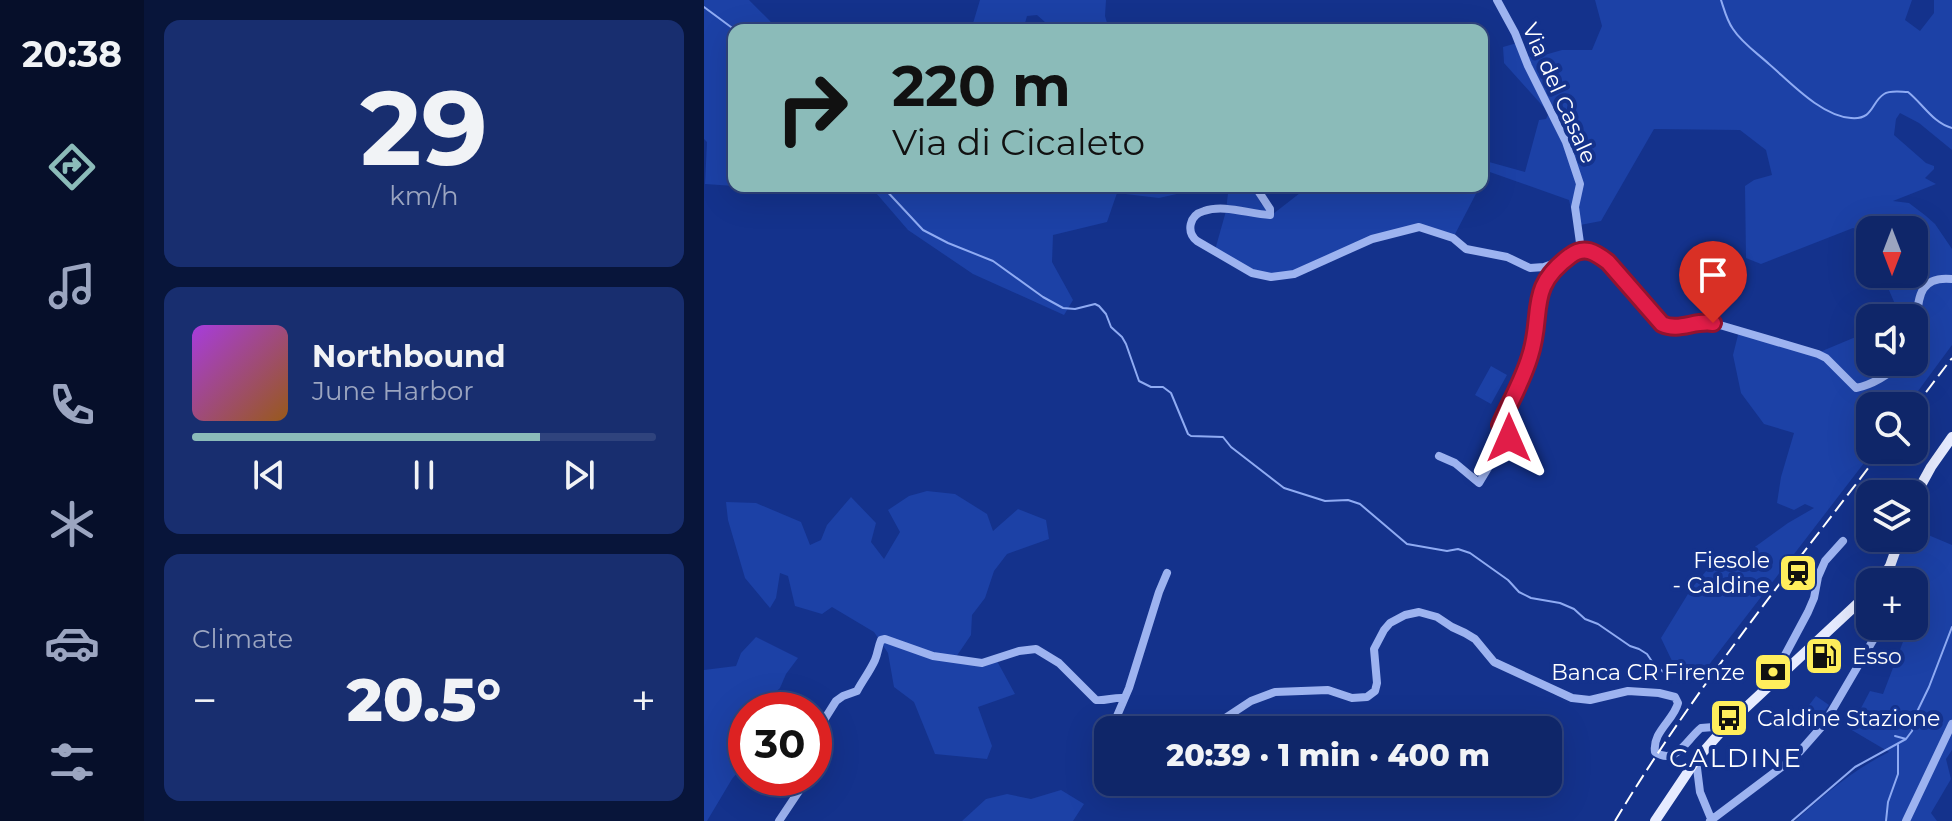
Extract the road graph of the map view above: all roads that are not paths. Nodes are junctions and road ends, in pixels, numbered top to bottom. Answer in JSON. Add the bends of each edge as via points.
{"nodes":[{"id":1,"x":1497,"y":0,"type":"edge"},
{"id":2,"x":1259,"y":192,"type":"edge"},
{"id":3,"x":1581,"y":250,"type":"junction"},
{"id":4,"x":1566,"y":259,"type":"junction"},
{"id":5,"x":1952,"y":279,"type":"edge"},
{"id":6,"x":1918,"y":304,"type":"edge"},
{"id":7,"x":1883,"y":376,"type":"edge"},
{"id":8,"x":1952,"y":437,"type":"edge"},
{"id":9,"x":1439,"y":456,"type":"dead end"},
{"id":10,"x":1924,"y":480,"type":"edge"},
{"id":11,"x":1843,"y":541,"type":"dead end"},
{"id":12,"x":1167,"y":573,"type":"dead end"},
{"id":13,"x":1856,"y":605,"type":"edge"},
{"id":14,"x":1873,"y":640,"type":"edge"},
{"id":15,"x":1785,"y":670,"type":"junction"},
{"id":16,"x":1124,"y":698,"type":"junction"},
{"id":17,"x":832,"y":707,"type":"edge"},
{"id":18,"x":1117,"y":716,"type":"edge"},
{"id":19,"x":1228,"y":716,"type":"edge"},
{"id":20,"x":1952,"y":724,"type":"edge"},
{"id":21,"x":1726,"y":726,"type":"junction"},
{"id":22,"x":1696,"y":760,"type":"junction"},
{"id":23,"x":796,"y":796,"type":"edge"},
{"id":24,"x":779,"y":821,"type":"edge"},
{"id":25,"x":1655,"y":821,"type":"edge"},
{"id":26,"x":1711,"y":821,"type":"edge"},
{"id":27,"x":1906,"y":821,"type":"edge"}],
"edges":[{"from":1,"to":3,"type":"street","name":"Via del Casale","via":[[1566,142],[1580,184],[1575,207]]},
{"from":2,"to":4,"type":"street","via":[[1270,215],[1205,210],[1190,224],[1192,237],[1252,273],[1271,277],[1294,274],[1372,239],[1419,227],[1453,238],[1466,249],[1530,268]]},
{"from":3,"to":4,"type":"street"},
{"from":3,"to":7,"type":"street","via":[[1608,262],[1668,327],[1713,323],[1818,354],[1856,388]]},
{"from":4,"to":9,"type":"street","via":[[1543,285],[1530,359],[1500,425],[1509,438],[1479,483]]},
{"from":5,"to":6,"type":"street","via":[[1925,286]]},
{"from":8,"to":10,"type":"main road"},
{"from":11,"to":15,"type":"street","via":[[1825,561],[1814,598],[1785,655]]},
{"from":12,"to":16,"type":"street"},
{"from":13,"to":15,"type":"main road"},
{"from":14,"to":26,"type":"street","via":[[1824,724],[1795,757]]},
{"from":15,"to":21,"type":"main road"},
{"from":16,"to":17,"type":"street","via":[[1096,700],[1059,663],[1036,649],[982,663],[933,656],[885,639],[857,691]]},
{"from":16,"to":18,"type":"street"},
{"from":19,"to":21,"type":"street","via":[[1275,692],[1328,690],[1367,697],[1375,691],[1374,649],[1384,630],[1419,612],[1475,639],[1494,662],[1572,698],[1590,700],[1624,691],[1675,697],[1677,708],[1654,746],[1664,757],[1678,752],[1701,728]]},
{"from":20,"to":27,"type":"street"},
{"from":21,"to":22,"type":"main road"},
{"from":22,"to":25,"type":"main road"},
{"from":22,"to":26,"type":"street"},
{"from":23,"to":24,"type":"street"}]}
